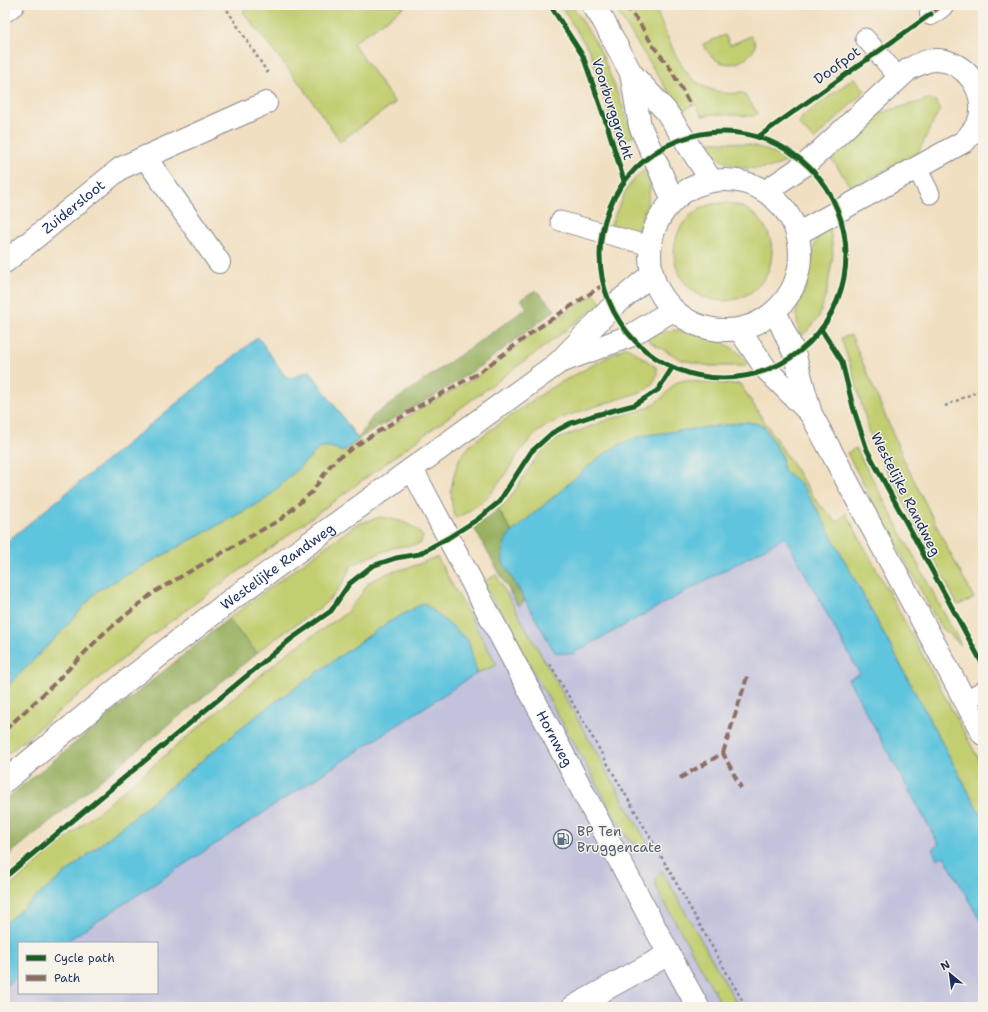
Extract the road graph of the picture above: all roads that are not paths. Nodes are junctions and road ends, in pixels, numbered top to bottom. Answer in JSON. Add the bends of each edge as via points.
{"nodes":[{"id":1,"x":13,"y":5,"type":"edge"},
{"id":2,"x":593,"y":5,"type":"edge"},
{"id":3,"x":5,"y":11,"type":"edge"},
{"id":4,"x":865,"y":38,"type":"dead end"},
{"id":5,"x":631,"y":73,"type":"junction"},
{"id":6,"x":978,"y":77,"type":"edge"},
{"id":7,"x":900,"y":78,"type":"junction"},
{"id":8,"x":266,"y":102,"type":"road end"},
{"id":9,"x":145,"y":157,"type":"junction"},
{"id":10,"x":917,"y":168,"type":"junction"},
{"id":11,"x":711,"y":180,"type":"junction"},
{"id":12,"x":766,"y":191,"type":"junction"},
{"id":13,"x":930,"y":194,"type":"dead end"},
{"id":14,"x":673,"y":200,"type":"junction"},
{"id":15,"x":560,"y":221,"type":"dead end"},
{"id":16,"x":797,"y":234,"type":"junction"},
{"id":17,"x":650,"y":246,"type":"junction"},
{"id":18,"x":5,"y":262,"type":"edge"},
{"id":19,"x":219,"y":262,"type":"dead end"},
{"id":20,"x":652,"y":274,"type":"junction"},
{"id":21,"x":673,"y":310,"type":"junction"},
{"id":22,"x":775,"y":311,"type":"junction"},
{"id":23,"x":739,"y":329,"type":"junction"},
{"id":24,"x":558,"y":363,"type":"junction"},
{"id":25,"x":811,"y":414,"type":"junction"},
{"id":26,"x":412,"y":469,"type":"junction"},
{"id":27,"x":974,"y":695,"type":"edge"},
{"id":28,"x":983,"y":734,"type":"edge"},
{"id":29,"x":5,"y":781,"type":"edge"},
{"id":30,"x":669,"y":954,"type":"junction"},
{"id":31,"x":573,"y":1007,"type":"edge"},
{"id":32,"x":698,"y":1007,"type":"edge"}],
"edges":[{"from":1,"to":3,"type":"street"},
{"from":2,"to":5,"type":"street","name":"Voorburggracht"},
{"from":4,"to":7,"type":"lane"},
{"from":5,"to":11,"type":"street","name":"Voorburggracht","via":[[666,111]]},
{"from":5,"to":14,"type":"street","name":"Voorburggracht","via":[[640,126]]},
{"from":6,"to":7,"type":"street","via":[[952,63],[938,60],[924,62]]},
{"from":6,"to":10,"type":"street","via":[[982,104],[980,119],[974,128],[965,141]]},
{"from":7,"to":12,"type":"street","via":[[806,164]]},
{"from":8,"to":9,"type":"street","name":"Zuidersloot"},
{"from":9,"to":18,"type":"street","name":"Zuidersloot","via":[[121,168]]},
{"from":9,"to":19,"type":"street"},
{"from":10,"to":13,"type":"lane"},
{"from":10,"to":16,"type":"street"},
{"from":11,"to":12,"type":"street","via":[[749,183]]},
{"from":11,"to":14,"type":"street","via":[[691,187]]},
{"from":12,"to":16,"type":"street","via":[[780,203]]},
{"from":14,"to":17,"type":"street","via":[[657,221]]},
{"from":15,"to":17,"type":"lane"},
{"from":16,"to":22,"type":"street","via":[[800,255],[797,276],[789,295]]},
{"from":17,"to":20,"type":"street"},
{"from":20,"to":21,"type":"street","via":[[657,287]]},
{"from":20,"to":24,"type":"street","name":"Westelijke Randweg","via":[[611,308]]},
{"from":21,"to":23,"type":"street","via":[[687,320],[704,327],[721,330]]},
{"from":21,"to":24,"type":"street","name":"Westelijke Randweg","via":[[630,336]]},
{"from":22,"to":23,"type":"street","via":[[758,322]]},
{"from":22,"to":25,"type":"street","via":[[794,353]]},
{"from":23,"to":25,"type":"street","via":[[766,369]]},
{"from":24,"to":26,"type":"street","name":"Westelijke Randweg"},
{"from":25,"to":27,"type":"street"},
{"from":26,"to":29,"type":"street","name":"Westelijke Randweg","via":[[226,604]]},
{"from":26,"to":30,"type":"street","name":"Hornweg"},
{"from":27,"to":28,"type":"street"},
{"from":30,"to":31,"type":"street"},
{"from":30,"to":32,"type":"street","name":"Hornweg"}]}
